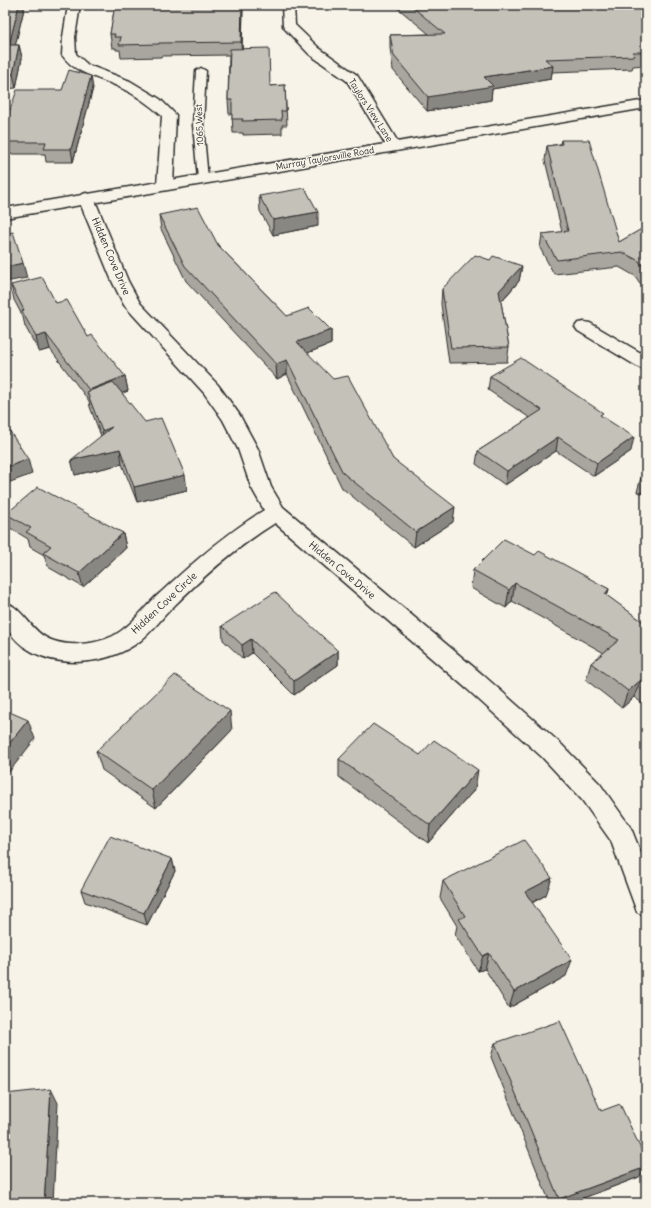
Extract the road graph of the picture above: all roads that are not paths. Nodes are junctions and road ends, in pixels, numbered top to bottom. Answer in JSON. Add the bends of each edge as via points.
{"nodes":[{"id":1,"x":74,"y":5,"type":"edge"},
{"id":2,"x":288,"y":5,"type":"edge"},
{"id":3,"x":201,"y":71,"type":"dead end"},
{"id":4,"x":646,"y":104,"type":"edge"},
{"id":5,"x":394,"y":146,"type":"junction"},
{"id":6,"x":203,"y":179,"type":"junction"},
{"id":7,"x":165,"y":185,"type":"junction"},
{"id":8,"x":86,"y":198,"type":"junction"},
{"id":9,"x":5,"y":213,"type":"edge"},
{"id":10,"x":584,"y":327,"type":"dead end"},
{"id":11,"x":646,"y":364,"type":"edge"},
{"id":12,"x":276,"y":512,"type":"junction"},
{"id":13,"x":5,"y":611,"type":"edge"},
{"id":14,"x":646,"y":903,"type":"edge"}],
"edges":[{"from":1,"to":7,"type":"street","via":[[69,55],[83,68],[125,84],[155,102],[169,115]]},
{"from":2,"to":5,"type":"street","name":"Taylors View Lane","via":[[289,26],[314,50],[352,78]]},
{"from":3,"to":6,"type":"lane","name":"1065 West","via":[[198,137]]},
{"from":4,"to":5,"type":"street","name":"Murray Taylorsville Road"},
{"from":5,"to":6,"type":"street","name":"Murray Taylorsville Road"},
{"from":6,"to":7,"type":"street","name":"Murray Taylorsville Road"},
{"from":7,"to":8,"type":"street","name":"Murray Taylorsville Road"},
{"from":8,"to":9,"type":"street","name":"Murray Taylorsville Road"},
{"from":8,"to":12,"type":"street","name":"Hidden Cove Drive","via":[[132,305],[211,389],[232,418],[248,449],[261,486]]},
{"from":10,"to":11,"type":"street"},
{"from":12,"to":13,"type":"street","name":"Hidden Cove Circle","via":[[233,540],[137,630],[105,649],[66,653],[45,648],[28,638]]},
{"from":12,"to":14,"type":"street","name":"Hidden Cove Drive","via":[[551,750],[586,787],[622,836]]}]}
